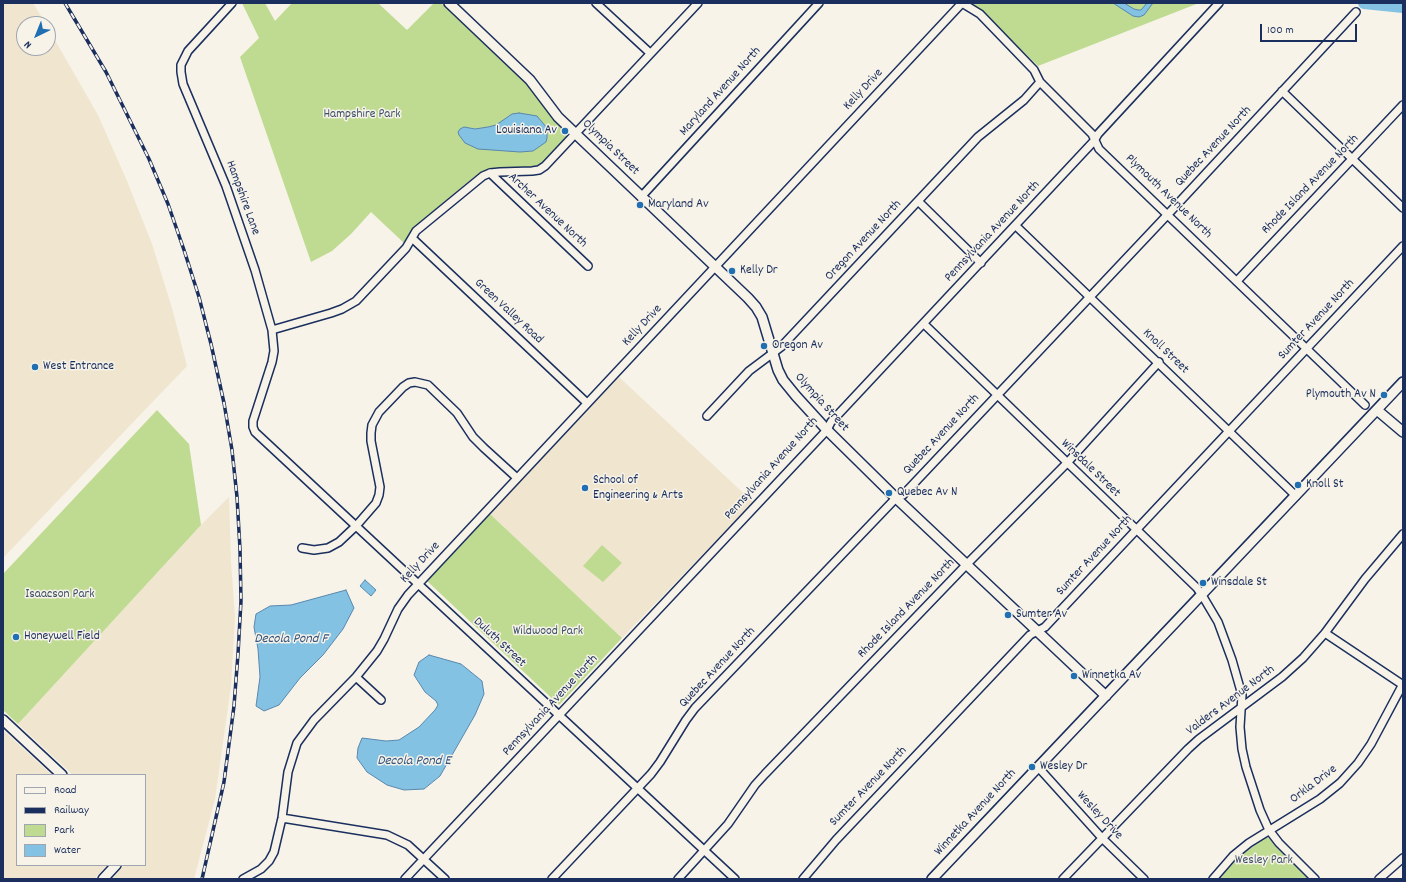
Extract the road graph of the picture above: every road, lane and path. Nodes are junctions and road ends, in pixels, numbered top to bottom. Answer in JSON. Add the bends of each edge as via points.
{"nodes":[{"id":1,"x":232,"y":3,"type":"edge"},
{"id":2,"x":449,"y":3,"type":"edge"},
{"id":3,"x":596,"y":3,"type":"edge"},
{"id":4,"x":698,"y":3,"type":"edge"},
{"id":5,"x":819,"y":3,"type":"edge"},
{"id":6,"x":962,"y":3,"type":"edge"},
{"id":7,"x":1219,"y":3,"type":"edge"},
{"id":8,"x":1356,"y":12,"type":"dead end"},
{"id":9,"x":650,"y":53,"type":"junction"},
{"id":10,"x":1040,"y":82,"type":"junction"},
{"id":11,"x":1282,"y":91,"type":"junction"},
{"id":12,"x":1403,"y":105,"type":"edge"},
{"id":13,"x":576,"y":133,"type":"junction"},
{"id":14,"x":1094,"y":141,"type":"junction"},
{"id":15,"x":1353,"y":160,"type":"junction"},
{"id":16,"x":490,"y":173,"type":"junction"},
{"id":17,"x":641,"y":197,"type":"junction"},
{"id":18,"x":918,"y":201,"type":"junction"},
{"id":19,"x":1403,"y":208,"type":"edge"},
{"id":20,"x":1167,"y":214,"type":"junction"},
{"id":21,"x":1016,"y":226,"type":"junction"},
{"id":22,"x":412,"y":238,"type":"junction"},
{"id":23,"x":1403,"y":246,"type":"edge"},
{"id":24,"x":981,"y":263,"type":"junction"},
{"id":25,"x":588,"y":266,"type":"dead end"},
{"id":26,"x":715,"y":267,"type":"junction"},
{"id":27,"x":1237,"y":281,"type":"junction"},
{"id":28,"x":1090,"y":296,"type":"junction"},
{"id":29,"x":924,"y":324,"type":"junction"},
{"id":30,"x":272,"y":330,"type":"junction"},
{"id":31,"x":1306,"y":349,"type":"junction"},
{"id":32,"x":773,"y":353,"type":"junction"},
{"id":33,"x":1158,"y":362,"type":"junction"},
{"id":34,"x":1403,"y":382,"type":"edge"},
{"id":35,"x":997,"y":395,"type":"junction"},
{"id":36,"x":587,"y":403,"type":"junction"},
{"id":37,"x":1365,"y":405,"type":"dead end"},
{"id":38,"x":1377,"y":410,"type":"junction"},
{"id":39,"x":707,"y":416,"type":"dead end"},
{"id":40,"x":252,"y":421,"type":"joint"},
{"id":41,"x":827,"y":430,"type":"junction"},
{"id":42,"x":1229,"y":431,"type":"junction"},
{"id":43,"x":1403,"y":432,"type":"edge"},
{"id":44,"x":1067,"y":463,"type":"junction"},
{"id":45,"x":517,"y":478,"type":"junction"},
{"id":46,"x":1296,"y":496,"type":"junction"},
{"id":47,"x":896,"y":498,"type":"junction"},
{"id":48,"x":356,"y":526,"type":"junction"},
{"id":49,"x":1136,"y":530,"type":"junction"},
{"id":50,"x":1403,"y":534,"type":"edge"},
{"id":51,"x":302,"y":548,"type":"dead end"},
{"id":52,"x":967,"y":564,"type":"junction"},
{"id":53,"x":418,"y":584,"type":"junction"},
{"id":54,"x":1202,"y":595,"type":"junction"},
{"id":55,"x":1038,"y":631,"type":"junction"},
{"id":56,"x":1325,"y":634,"type":"junction"},
{"id":57,"x":356,"y":677,"type":"junction"},
{"id":58,"x":1403,"y":684,"type":"edge"},
{"id":59,"x":1106,"y":696,"type":"junction"},
{"id":60,"x":381,"y":700,"type":"dead end"},
{"id":61,"x":1241,"y":709,"type":"junction"},
{"id":62,"x":559,"y":715,"type":"junction"},
{"id":63,"x":3,"y":720,"type":"edge"},
{"id":64,"x":1038,"y":767,"type":"junction"},
{"id":65,"x":61,"y":774,"type":"edge"},
{"id":66,"x":637,"y":788,"type":"junction"},
{"id":67,"x":282,"y":818,"type":"junction"},
{"id":68,"x":1269,"y":830,"type":"junction"},
{"id":69,"x":1102,"y":838,"type":"junction"},
{"id":70,"x":704,"y":851,"type":"junction"},
{"id":71,"x":1403,"y":858,"type":"edge"},
{"id":72,"x":424,"y":859,"type":"junction"},
{"id":73,"x":115,"y":866,"type":"edge"},
{"id":74,"x":103,"y":879,"type":"edge"},
{"id":75,"x":243,"y":879,"type":"edge"},
{"id":76,"x":405,"y":879,"type":"edge"},
{"id":77,"x":445,"y":879,"type":"edge"},
{"id":78,"x":552,"y":879,"type":"edge"},
{"id":79,"x":678,"y":879,"type":"edge"},
{"id":80,"x":735,"y":879,"type":"edge"},
{"id":81,"x":803,"y":879,"type":"edge"},
{"id":82,"x":932,"y":879,"type":"edge"},
{"id":83,"x":1063,"y":879,"type":"edge"},
{"id":84,"x":1144,"y":879,"type":"edge"},
{"id":85,"x":1213,"y":879,"type":"edge"},
{"id":86,"x":1315,"y":879,"type":"edge"},
{"id":87,"x":1379,"y":879,"type":"edge"}],
"edges":[{"from":1,"to":30,"type":"street","name":"Hampshire Lane","via":[[188,51],[181,65],[181,72],[183,84],[226,186],[255,270]]},
{"from":2,"to":13,"type":"street","name":"Olympia Street","via":[[530,80],[558,117]]},
{"from":3,"to":9,"type":"street"},
{"from":4,"to":9,"type":"street"},
{"from":5,"to":17,"type":"street","name":"Maryland Avenue North"},
{"from":6,"to":10,"type":"street","name":"Plymouth Avenue North","via":[[980,14],[1034,70]]},
{"from":6,"to":26,"type":"street","name":"Kelly Drive"},
{"from":7,"to":14,"type":"street","name":"Pennsylvania Avenue North"},
{"from":8,"to":11,"type":"street","name":"Quebec Avenue North"},
{"from":9,"to":13,"type":"street"},
{"from":10,"to":14,"type":"street","name":"Plymouth Avenue North","via":[[1092,134]]},
{"from":10,"to":18,"type":"street","name":"Oregon Avenue North","via":[[1024,100],[978,137]]},
{"from":11,"to":15,"type":"street"},
{"from":11,"to":20,"type":"street","name":"Quebec Avenue North"},
{"from":12,"to":15,"type":"street","name":"Rhode Island Avenue North"},
{"from":13,"to":16,"type":"street","via":[[539,170]]},
{"from":13,"to":17,"type":"street","name":"Olympia Street"},
{"from":14,"to":20,"type":"street","name":"Plymouth Avenue North","via":[[1099,149]]},
{"from":14,"to":21,"type":"street","name":"Pennsylvania Avenue North"},
{"from":15,"to":19,"type":"street"},
{"from":15,"to":27,"type":"street","name":"Rhode Island Avenue North"},
{"from":16,"to":22,"type":"street","via":[[476,181],[416,231]]},
{"from":16,"to":25,"type":"street","name":"Archer Avenue North"},
{"from":17,"to":26,"type":"street","name":"Olympia Street"},
{"from":18,"to":24,"type":"street"},
{"from":18,"to":32,"type":"street","name":"Oregon Avenue North"},
{"from":20,"to":27,"type":"street","name":"Plymouth Avenue North"},
{"from":20,"to":28,"type":"street","name":"Quebec Avenue North"},
{"from":21,"to":24,"type":"street","name":"Pennsylvania Avenue North"},
{"from":21,"to":28,"type":"street","name":"Knoll Street"},
{"from":22,"to":30,"type":"street","via":[[406,248],[356,301],[331,313]]},
{"from":22,"to":36,"type":"street","name":"Green Valley Road"},
{"from":23,"to":31,"type":"street","name":"Sumter Avenue North"},
{"from":24,"to":29,"type":"street","name":"Pennsylvania Avenue North"},
{"from":26,"to":32,"type":"street","name":"Olympia Street","via":[[756,307],[762,317]]},
{"from":26,"to":36,"type":"street","name":"Kelly Drive"},
{"from":27,"to":31,"type":"street","name":"Plymouth Avenue North"},
{"from":28,"to":33,"type":"street","name":"Knoll Street"},
{"from":28,"to":35,"type":"street","name":"Quebec Avenue North"},
{"from":29,"to":35,"type":"street","name":"Winsdale Street"},
{"from":29,"to":41,"type":"street","name":"Pennsylvania Avenue North","via":[[831,422]]},
{"from":30,"to":40,"type":"street","name":"Hampshire Lane","via":[[272,362]]},
{"from":31,"to":37,"type":"street","name":"Plymouth Avenue North"},
{"from":31,"to":42,"type":"street","name":"Sumter Avenue North"},
{"from":32,"to":39,"type":"street","name":"Oregon Avenue North","via":[[749,371]]},
{"from":32,"to":41,"type":"street","name":"Olympia Street","via":[[783,380]]},
{"from":33,"to":42,"type":"street","name":"Knoll Street"},
{"from":33,"to":44,"type":"street","name":"Rhode Island Avenue North"},
{"from":34,"to":38,"type":"street","name":"Winnetka Avenue North"},
{"from":35,"to":44,"type":"street","name":"Winsdale Street"},
{"from":35,"to":47,"type":"street","name":"Quebec Avenue North","via":[[903,495]]},
{"from":36,"to":45,"type":"street","name":"Kelly Drive"},
{"from":38,"to":43,"type":"street"},
{"from":38,"to":46,"type":"street","name":"Winnetka Avenue North"},
{"from":40,"to":48,"type":"street","name":"Duluth Street","via":[[255,432]]},
{"from":41,"to":47,"type":"street","name":"Olympia Street"},
{"from":41,"to":62,"type":"street","name":"Pennsylvania Avenue North"},
{"from":42,"to":46,"type":"street","name":"Knoll Street"},
{"from":42,"to":49,"type":"street","name":"Sumter Avenue North"},
{"from":44,"to":49,"type":"street","name":"Winsdale Street"},
{"from":44,"to":52,"type":"street","name":"Rhode Island Avenue North"},
{"from":45,"to":48,"type":"street","via":[[484,448],[452,407],[428,385],[409,383],[379,412],[372,425],[371,441],[380,479],[379,495],[371,510]]},
{"from":45,"to":53,"type":"street","name":"Kelly Drive"},
{"from":46,"to":54,"type":"street","name":"Winnetka Avenue North"},
{"from":47,"to":52,"type":"street","name":"Olympia Street"},
{"from":47,"to":66,"type":"street","name":"Quebec Avenue North","via":[[695,708],[660,762]]},
{"from":48,"to":51,"type":"street","via":[[339,542],[328,548]]},
{"from":48,"to":53,"type":"street","name":"Duluth Street"},
{"from":49,"to":54,"type":"street","name":"Winsdale Street"},
{"from":49,"to":55,"type":"street","name":"Sumter Avenue North","via":[[1045,627]]},
{"from":50,"to":56,"type":"street","name":"Valders Avenue North","via":[[1365,579]]},
{"from":52,"to":55,"type":"street","name":"Olympia Street"},
{"from":52,"to":70,"type":"street","name":"Rhode Island Avenue North","via":[[765,774],[728,824]]},
{"from":53,"to":57,"type":"street","name":"Kelly Drive","via":[[398,609],[377,651]]},
{"from":53,"to":62,"type":"street","name":"Duluth Street"},
{"from":54,"to":59,"type":"street","name":"Winnetka Avenue North"},
{"from":54,"to":61,"type":"street","name":"Winsdale Street","via":[[1218,622],[1232,660],[1242,695]]},
{"from":55,"to":59,"type":"street","name":"Olympia Street"},
{"from":55,"to":81,"type":"street","name":"Sumter Avenue North","via":[[1030,635],[836,840]]},
{"from":56,"to":58,"type":"street"},
{"from":56,"to":61,"type":"street","name":"Valders Avenue North","via":[[1282,677]]},
{"from":57,"to":60,"type":"street"},
{"from":57,"to":67,"type":"street","name":"Kelly Drive","via":[[314,720],[297,743],[288,772]]},
{"from":58,"to":68,"type":"street","name":"Orkla Drive","via":[[1371,744],[1340,783],[1320,799]]},
{"from":59,"to":64,"type":"street","name":"Winnetka Avenue North"},
{"from":61,"to":68,"type":"street","name":"Winsdale Street","via":[[1242,749],[1246,767],[1254,796]]},
{"from":61,"to":69,"type":"street","name":"Valders Avenue North","via":[[1188,749]]},
{"from":62,"to":66,"type":"street","name":"Duluth Street"},
{"from":62,"to":72,"type":"street","name":"Pennsylvania Avenue North"},
{"from":63,"to":65,"type":"street"},
{"from":64,"to":69,"type":"street","name":"Wesley Drive"},
{"from":64,"to":82,"type":"street","name":"Winnetka Avenue North"},
{"from":66,"to":70,"type":"street","name":"Duluth Street"},
{"from":66,"to":78,"type":"street","name":"Quebec Avenue North"},
{"from":67,"to":72,"type":"street","via":[[386,835],[408,845]]},
{"from":67,"to":75,"type":"street","name":"Kelly Drive","via":[[274,852],[269,861],[261,869]]},
{"from":68,"to":85,"type":"street","name":"Orkla Drive","via":[[1249,842]]},
{"from":68,"to":86,"type":"street","name":"Winsdale Street"},
{"from":69,"to":83,"type":"street","name":"Valders Avenue North"},
{"from":69,"to":84,"type":"street","name":"Wesley Drive"},
{"from":70,"to":79,"type":"street","name":"Rhode Island Avenue North"},
{"from":70,"to":80,"type":"street","name":"Duluth Street"},
{"from":71,"to":87,"type":"street"},
{"from":72,"to":76,"type":"street","name":"Pennsylvania Avenue North"},
{"from":72,"to":77,"type":"street"},
{"from":73,"to":74,"type":"street"}]}
